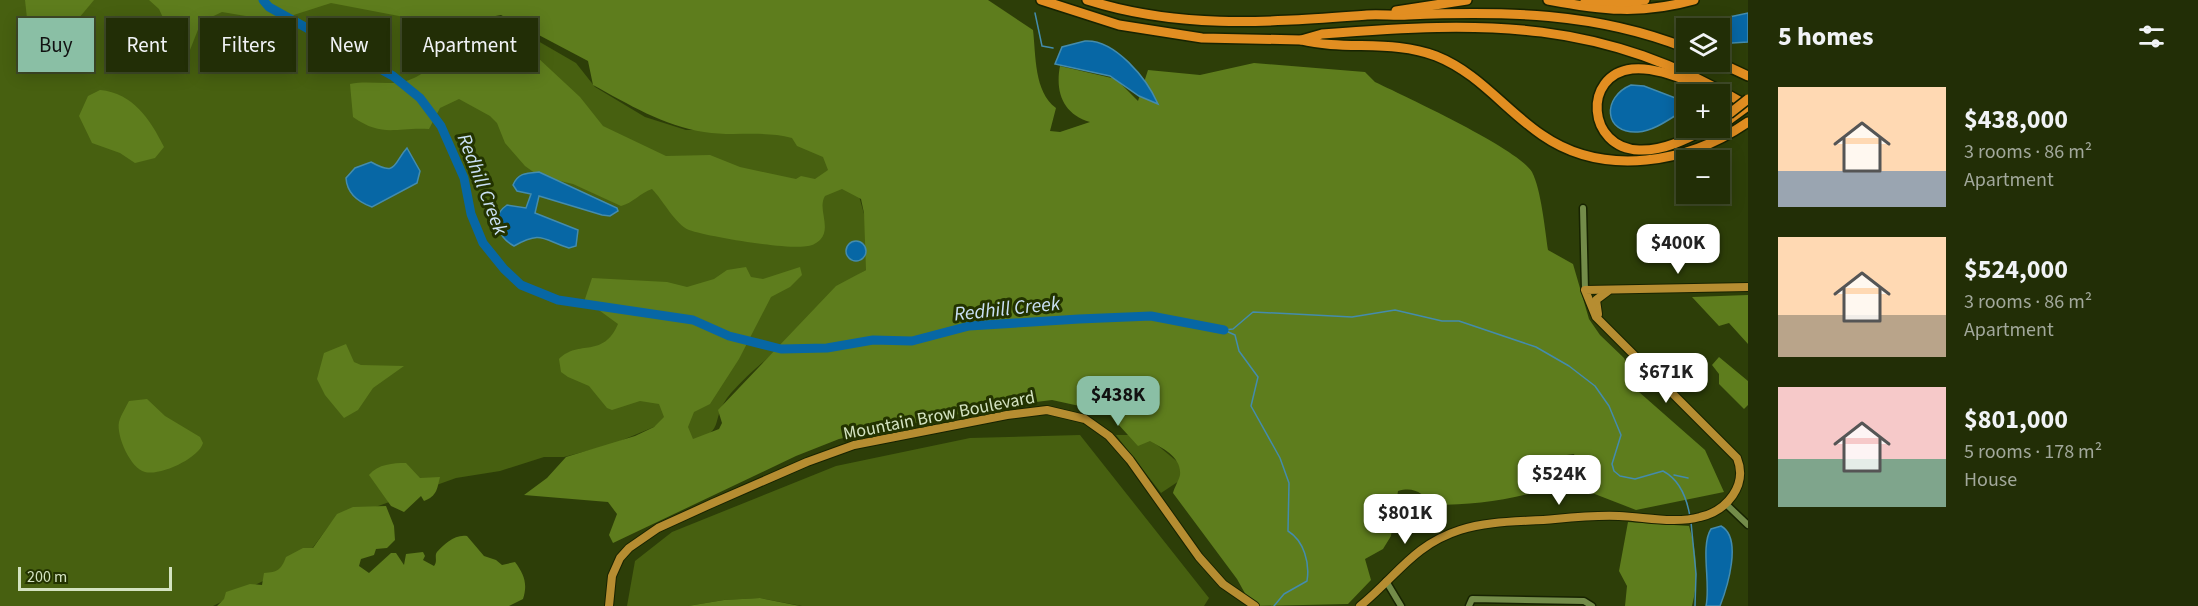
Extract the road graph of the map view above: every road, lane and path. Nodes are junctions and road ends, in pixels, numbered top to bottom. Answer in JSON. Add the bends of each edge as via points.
{"nodes":[{"id":1,"x":1041,"y":0,"type":"edge"},
{"id":2,"x":1087,"y":0,"type":"edge"},
{"id":3,"x":1467,"y":0,"type":"edge"},
{"id":4,"x":1548,"y":0,"type":"edge"},
{"id":5,"x":1585,"y":0,"type":"edge"},
{"id":6,"x":1645,"y":0,"type":"edge"},
{"id":7,"x":1694,"y":0,"type":"edge"},
{"id":8,"x":1370,"y":15,"type":"junction"},
{"id":9,"x":1301,"y":40,"type":"junction"},
{"id":10,"x":1676,"y":45,"type":"edge"},
{"id":11,"x":1730,"y":68,"type":"edge"},
{"id":12,"x":1748,"y":76,"type":"edge"},
{"id":13,"x":1690,"y":84,"type":"edge"},
{"id":14,"x":1730,"y":97,"type":"edge"},
{"id":15,"x":1737,"y":99,"type":"junction"},
{"id":16,"x":1748,"y":99,"type":"edge"},
{"id":17,"x":1748,"y":105,"type":"edge"},
{"id":18,"x":1732,"y":115,"type":"joint"},
{"id":19,"x":1747,"y":123,"type":"edge"},
{"id":20,"x":1683,"y":138,"type":"edge"},
{"id":21,"x":1699,"y":138,"type":"edge"},
{"id":22,"x":1641,"y":160,"type":"junction"},
{"id":23,"x":1583,"y":208,"type":"dead end"},
{"id":24,"x":1748,"y":287,"type":"edge"},
{"id":25,"x":1585,"y":290,"type":"junction"},
{"id":26,"x":1609,"y":290,"type":"junction"},
{"id":27,"x":1607,"y":328,"type":"junction"},
{"id":28,"x":1726,"y":504,"type":"junction"},
{"id":29,"x":1748,"y":525,"type":"edge"},
{"id":30,"x":1386,"y":581,"type":"junction"},
{"id":31,"x":1253,"y":605,"type":"edge"},
{"id":32,"x":609,"y":606,"type":"edge"},
{"id":33,"x":1360,"y":606,"type":"edge"},
{"id":34,"x":1401,"y":606,"type":"edge"},
{"id":35,"x":1469,"y":606,"type":"edge"},
{"id":36,"x":1592,"y":606,"type":"edge"}],
"edges":[{"from":1,"to":9,"type":"highway","via":[[1119,25],[1168,33]]},
{"from":2,"to":8,"type":"highway","via":[[1158,17],[1229,23]]},
{"from":3,"to":8,"type":"highway"},
{"from":4,"to":7,"type":"highway","via":[[1637,11]]},
{"from":5,"to":6,"type":"highway"},
{"from":8,"to":10,"type":"highway","via":[[1558,15],[1630,30]]},
{"from":9,"to":15,"type":"highway","via":[[1322,34],[1474,26],[1549,32],[1646,55]]},
{"from":9,"to":22,"type":"highway","via":[[1405,48],[1437,57],[1477,80],[1562,147],[1609,160]]},
{"from":11,"to":12,"type":"highway"},
{"from":13,"to":20,"type":"highway","via":[[1642,69],[1619,73],[1606,82],[1597,112],[1608,138],[1621,146],[1638,150]]},
{"from":14,"to":15,"type":"highway"},
{"from":15,"to":17,"type":"highway"},
{"from":16,"to":18,"type":"highway","bridge":true},
{"from":17,"to":18,"type":"highway"},
{"from":19,"to":22,"type":"highway","via":[[1695,149]]},
{"from":21,"to":22,"type":"highway"},
{"from":23,"to":25,"type":"street"},
{"from":24,"to":26,"type":"main road"},
{"from":25,"to":26,"type":"main road"},
{"from":25,"to":27,"type":"main road","via":[[1592,311]]},
{"from":26,"to":27,"type":"main road","via":[[1596,303]]},
{"from":27,"to":28,"type":"main road","via":[[1737,458],[1742,467],[1741,484]]},
{"from":28,"to":29,"type":"street"},
{"from":28,"to":30,"type":"main road","via":[[1708,515],[1679,520],[1603,515],[1464,529],[1425,546]]},
{"from":30,"to":33,"type":"main road"},
{"from":30,"to":34,"type":"street"},
{"from":31,"to":32,"type":"main road","name":"Mountain Brow Boulevard","via":[[1223,584],[1199,557],[1109,436],[1085,419],[1047,410],[854,445],[713,503],[652,531],[629,548],[612,576]]},
{"from":35,"to":36,"type":"street","via":[[1476,598],[1584,601]]}]}
